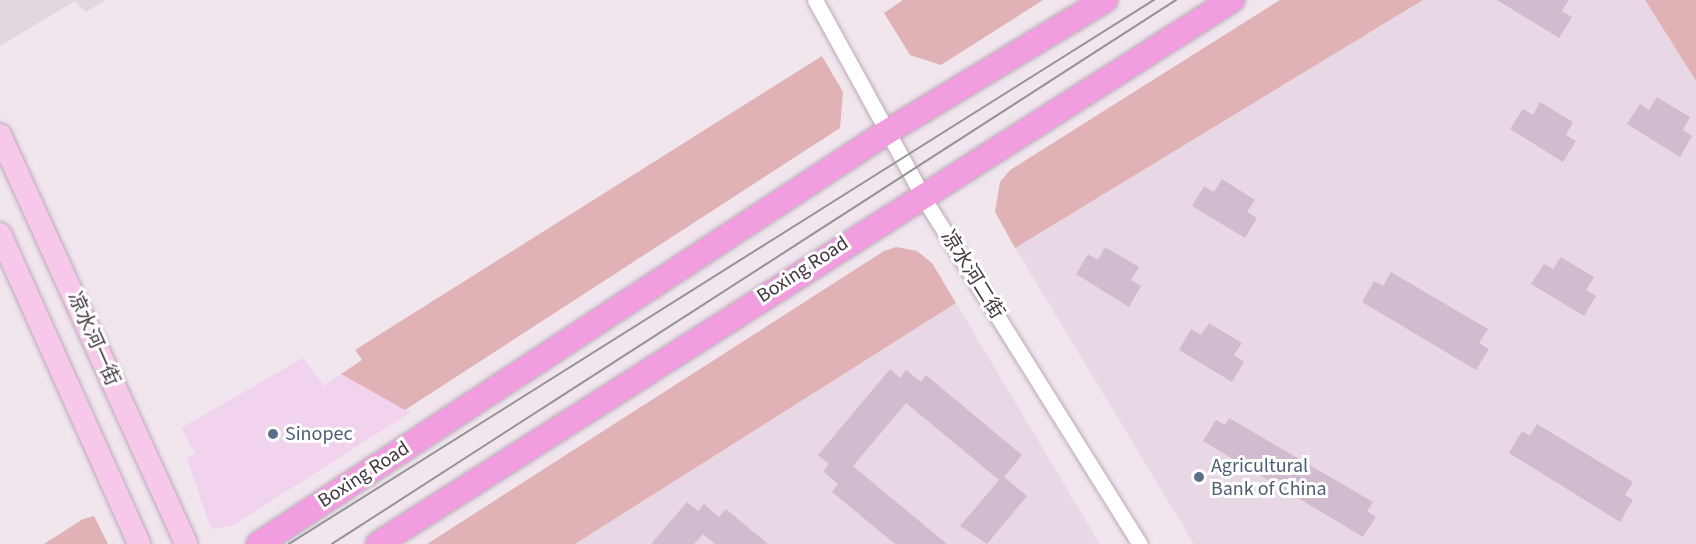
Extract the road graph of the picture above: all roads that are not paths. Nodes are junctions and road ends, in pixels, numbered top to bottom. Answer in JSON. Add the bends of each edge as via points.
{"nodes":[{"id":1,"x":815,"y":0,"type":"edge"},
{"id":2,"x":1105,"y":0,"type":"edge"},
{"id":3,"x":1232,"y":0,"type":"edge"},
{"id":4,"x":887,"y":132,"type":"junction"},
{"id":5,"x":0,"y":135,"type":"edge"},
{"id":6,"x":921,"y":194,"type":"junction"},
{"id":7,"x":0,"y":234,"type":"edge"},
{"id":8,"x":139,"y":544,"type":"edge"},
{"id":9,"x":186,"y":544,"type":"edge"},
{"id":10,"x":260,"y":544,"type":"edge"},
{"id":11,"x":378,"y":544,"type":"edge"},
{"id":12,"x":1140,"y":544,"type":"edge"}],
"edges":[{"from":1,"to":4,"type":"street","name":"凉水河二街"},
{"from":2,"to":4,"type":"main road","name":"Boxing Road"},
{"from":3,"to":6,"type":"main road","name":"Boxing Road"},
{"from":4,"to":6,"type":"street","name":"凉水河二街"},
{"from":4,"to":10,"type":"main road","name":"Boxing Road"},
{"from":5,"to":9,"type":"main road","name":"凉水河一街"},
{"from":6,"to":11,"type":"main road","name":"Boxing Road"},
{"from":6,"to":12,"type":"street","name":"凉水河二街"},
{"from":7,"to":8,"type":"main road"}]}
